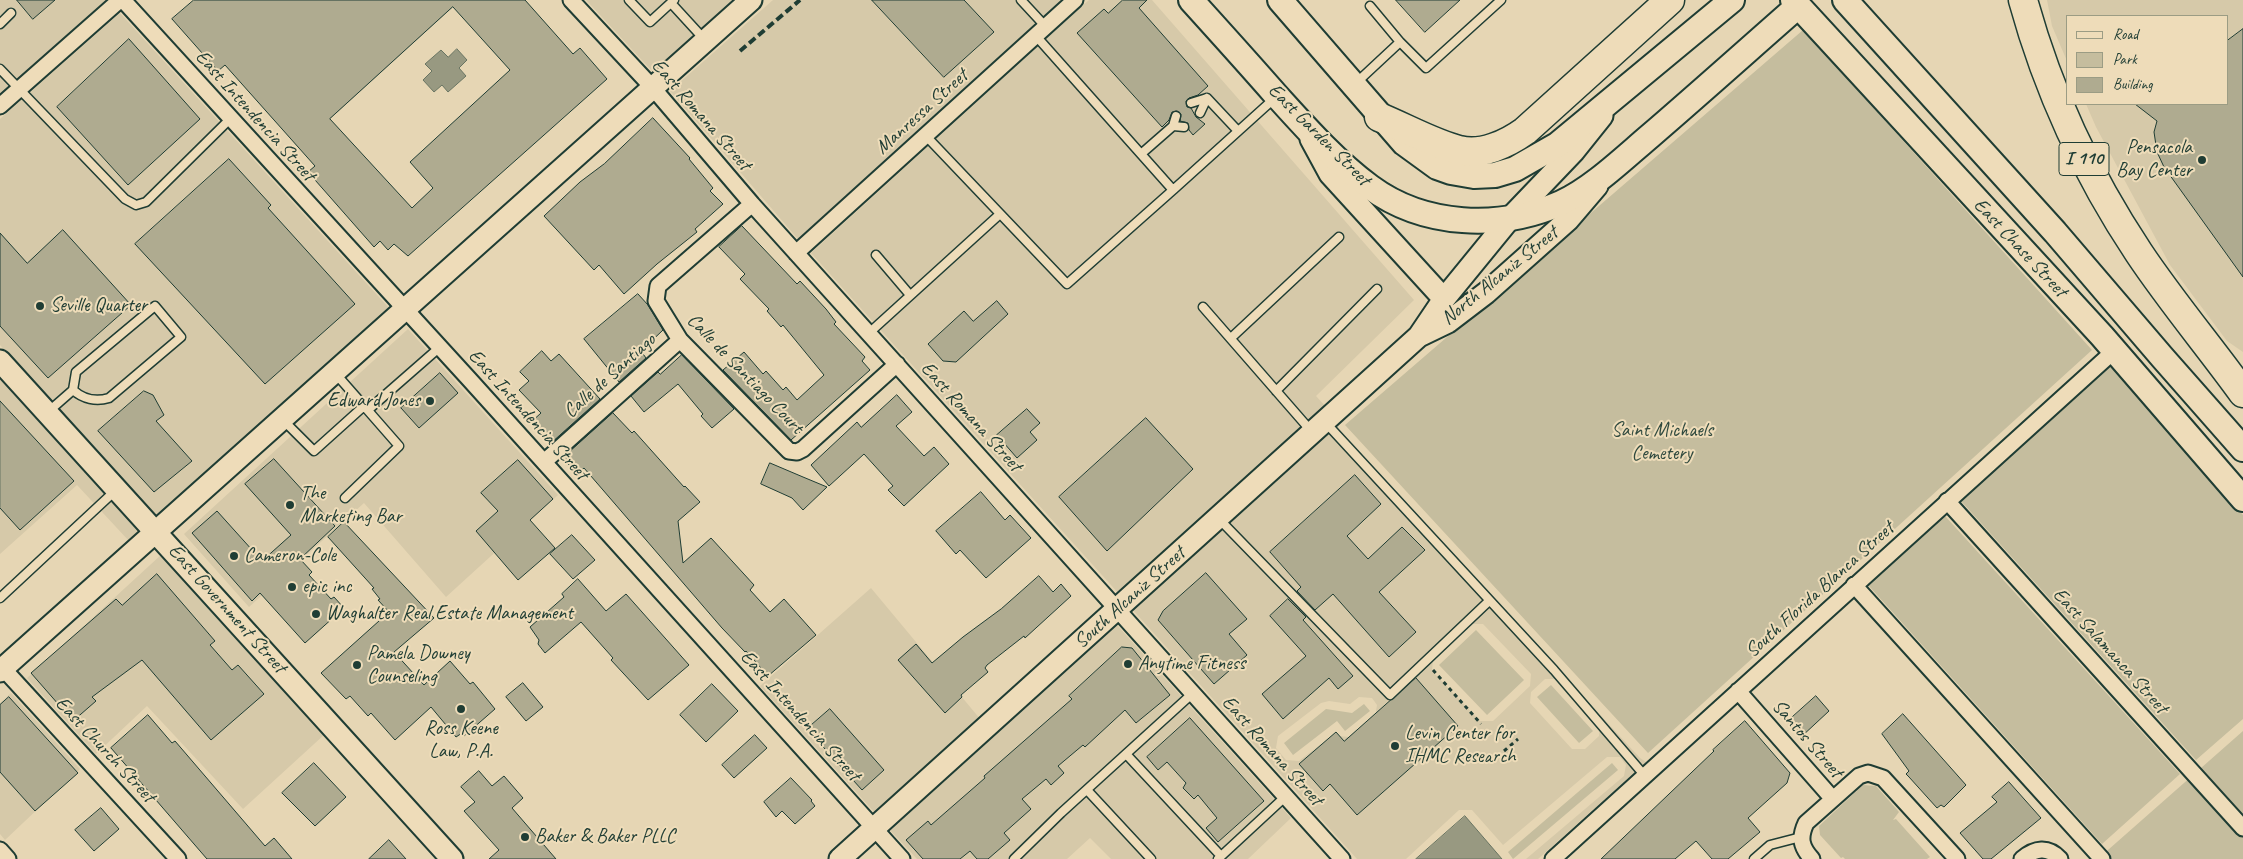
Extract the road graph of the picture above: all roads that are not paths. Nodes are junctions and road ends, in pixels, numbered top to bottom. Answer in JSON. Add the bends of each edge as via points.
{"nodes":[{"id":1,"x":121,"y":0,"type":"edge"},
{"id":2,"x":571,"y":0,"type":"edge"},
{"id":3,"x":629,"y":0,"type":"edge"},
{"id":4,"x":751,"y":0,"type":"edge"},
{"id":5,"x":1022,"y":0,"type":"edge"},
{"id":6,"x":1075,"y":0,"type":"edge"},
{"id":7,"x":1191,"y":0,"type":"edge"},
{"id":8,"x":1280,"y":0,"type":"edge"},
{"id":9,"x":1501,"y":0,"type":"edge"},
{"id":10,"x":1670,"y":0,"type":"edge"},
{"id":11,"x":1732,"y":0,"type":"edge"},
{"id":12,"x":1845,"y":0,"type":"edge"},
{"id":13,"x":2023,"y":0,"type":"edge"},
{"id":14,"x":672,"y":2,"type":"edge"},
{"id":15,"x":1798,"y":2,"type":"edge"},
{"id":16,"x":1370,"y":6,"type":"dead end"},
{"id":17,"x":11,"y":13,"type":"dead end"},
{"id":18,"x":0,"y":24,"type":"edge"},
{"id":19,"x":1041,"y":31,"type":"junction"},
{"id":20,"x":706,"y":41,"type":"junction"},
{"id":21,"x":1400,"y":42,"type":"junction"},
{"id":22,"x":0,"y":70,"type":"edge"},
{"id":23,"x":1353,"y":86,"type":"junction"},
{"id":24,"x":653,"y":88,"type":"junction"},
{"id":25,"x":19,"y":89,"type":"junction"},
{"id":26,"x":1277,"y":96,"type":"junction"},
{"id":27,"x":1616,"y":97,"type":"junction"},
{"id":28,"x":1207,"y":98,"type":"junction"},
{"id":29,"x":1191,"y":103,"type":"dead end"},
{"id":30,"x":0,"y":106,"type":"edge"},
{"id":31,"x":1200,"y":112,"type":"dead end"},
{"id":32,"x":1176,"y":116,"type":"dead end"},
{"id":33,"x":1379,"y":117,"type":"junction"},
{"id":34,"x":230,"y":119,"type":"junction"},
{"id":35,"x":1173,"y":126,"type":"junction"},
{"id":36,"x":1304,"y":126,"type":"junction"},
{"id":37,"x":1184,"y":127,"type":"dead end"},
{"id":38,"x":1238,"y":131,"type":"junction"},
{"id":39,"x":926,"y":136,"type":"junction"},
{"id":40,"x":1140,"y":154,"type":"junction"},
{"id":41,"x":1614,"y":167,"type":"junction"},
{"id":42,"x":1173,"y":190,"type":"junction"},
{"id":43,"x":752,"y":204,"type":"junction"},
{"id":44,"x":1000,"y":214,"type":"junction"},
{"id":45,"x":1511,"y":217,"type":"junction"},
{"id":46,"x":1339,"y":237,"type":"dead end"},
{"id":47,"x":796,"y":253,"type":"junction"},
{"id":48,"x":876,"y":255,"type":"dead end"},
{"id":49,"x":1377,"y":289,"type":"dead end"},
{"id":50,"x":910,"y":295,"type":"junction"},
{"id":51,"x":1444,"y":299,"type":"junction"},
{"id":52,"x":1204,"y":307,"type":"dead end"},
{"id":53,"x":405,"y":310,"type":"junction"},
{"id":54,"x":869,"y":333,"type":"junction"},
{"id":55,"x":1419,"y":336,"type":"junction"},
{"id":56,"x":2202,"y":337,"type":"junction"},
{"id":57,"x":1231,"y":338,"type":"junction"},
{"id":58,"x":680,"y":340,"type":"junction"},
{"id":59,"x":440,"y":347,"type":"junction"},
{"id":60,"x":2114,"y":350,"type":"junction"},
{"id":61,"x":0,"y":361,"type":"edge"},
{"id":62,"x":897,"y":364,"type":"junction"},
{"id":63,"x":2243,"y":365,"type":"edge"},
{"id":64,"x":335,"y":372,"type":"junction"},
{"id":65,"x":73,"y":390,"type":"junction"},
{"id":66,"x":1276,"y":391,"type":"junction"},
{"id":67,"x":2243,"y":393,"type":"edge"},
{"id":68,"x":366,"y":408,"type":"junction"},
{"id":69,"x":47,"y":412,"type":"junction"},
{"id":70,"x":282,"y":420,"type":"junction"},
{"id":71,"x":1319,"y":428,"type":"junction"},
{"id":72,"x":2243,"y":449,"type":"edge"},
{"id":73,"x":544,"y":462,"type":"junction"},
{"id":74,"x":117,"y":489,"type":"junction"},
{"id":75,"x":345,"y":498,"type":"dead end"},
{"id":76,"x":2243,"y":500,"type":"edge"},
{"id":77,"x":1947,"y":501,"type":"junction"},
{"id":78,"x":1219,"y":519,"type":"junction"},
{"id":79,"x":157,"y":531,"type":"junction"},
{"id":80,"x":1854,"y":585,"type":"junction"},
{"id":81,"x":0,"y":598,"type":"edge"},
{"id":82,"x":1489,"y":601,"type":"junction"},
{"id":83,"x":1118,"y":610,"type":"junction"},
{"id":84,"x":1,"y":669,"type":"edge"},
{"id":85,"x":1738,"y":691,"type":"junction"},
{"id":86,"x":1193,"y":693,"type":"junction"},
{"id":87,"x":1126,"y":754,"type":"junction"},
{"id":88,"x":1645,"y":776,"type":"junction"},
{"id":89,"x":1087,"y":790,"type":"junction"},
{"id":90,"x":1286,"y":796,"type":"junction"},
{"id":91,"x":1832,"y":798,"type":"junction"},
{"id":92,"x":874,"y":828,"type":"junction"},
{"id":93,"x":2243,"y":828,"type":"edge"},
{"id":94,"x":1801,"y":837,"type":"junction"},
{"id":95,"x":0,"y":850,"type":"edge"},
{"id":96,"x":1219,"y":858,"type":"edge"},
{"id":97,"x":8,"y":859,"type":"edge"},
{"id":98,"x":178,"y":859,"type":"edge"},
{"id":99,"x":452,"y":859,"type":"edge"},
{"id":100,"x":840,"y":859,"type":"edge"},
{"id":101,"x":902,"y":859,"type":"edge"},
{"id":102,"x":1014,"y":859,"type":"edge"},
{"id":103,"x":1151,"y":859,"type":"edge"},
{"id":104,"x":1342,"y":859,"type":"edge"},
{"id":105,"x":1553,"y":859,"type":"edge"},
{"id":106,"x":1754,"y":859,"type":"edge"},
{"id":107,"x":1812,"y":859,"type":"edge"},
{"id":108,"x":1957,"y":859,"type":"edge"},
{"id":109,"x":2022,"y":859,"type":"edge"},
{"id":110,"x":2060,"y":859,"type":"edge"},
{"id":111,"x":2102,"y":859,"type":"edge"}],
"edges":[{"from":1,"to":25,"type":"street"},
{"from":1,"to":34,"type":"street","name":"East Intendencia Street"},
{"from":2,"to":24,"type":"street","name":"East Romana Street"},
{"from":3,"to":14,"type":"lane","via":[[650,22]]},
{"from":4,"to":20,"type":"street"},
{"from":5,"to":19,"type":"lane"},
{"from":6,"to":19,"type":"street","name":"Manressa Street"},
{"from":7,"to":26,"type":"main road","name":"East Garden Street"},
{"from":8,"to":23,"type":"main road"},
{"from":9,"to":21,"type":"lane","via":[[1426,68]]},
{"from":10,"to":33,"type":"highway","via":[[1525,131],[1498,147],[1460,151]]},
{"from":11,"to":27,"type":"main road","name":"North Alcaniz Street"},
{"from":12,"to":72,"type":"main road","name":"East Chase Street","via":[[1999,168]]},
{"from":13,"to":56,"type":"highway","number":"I 110","via":[[2046,74],[2088,169],[2140,255]]},
{"from":14,"to":20,"type":"lane"},
{"from":15,"to":41,"type":"main road","name":"North Alcaniz Street"},
{"from":15,"to":60,"type":"main road","name":"East Chase Street"},
{"from":16,"to":21,"type":"lane"},
{"from":17,"to":18,"type":"lane"},
{"from":19,"to":39,"type":"street","name":"Manressa Street"},
{"from":19,"to":40,"type":"lane"},
{"from":20,"to":24,"type":"street"},
{"from":21,"to":23,"type":"lane"},
{"from":22,"to":25,"type":"lane"},
{"from":23,"to":33,"type":"main road"},
{"from":24,"to":43,"type":"street","name":"East Romana Street"},
{"from":24,"to":53,"type":"street"},
{"from":25,"to":30,"type":"street"},
{"from":25,"to":34,"type":"lane","via":[[124,199],[136,205],[146,202]]},
{"from":26,"to":36,"type":"main road","name":"East Garden Street"},
{"from":26,"to":38,"type":"lane"},
{"from":27,"to":33,"type":"main road","via":[[1557,145],[1527,164],[1484,176],[1464,175],[1437,167],[1404,143]]},
{"from":27,"to":45,"type":"street","name":"North Alcaniz Street","via":[[1574,150]]},
{"from":28,"to":29,"type":"lane"},
{"from":28,"to":31,"type":"lane"},
{"from":28,"to":38,"type":"lane"},
{"from":32,"to":35,"type":"lane"},
{"from":34,"to":53,"type":"street","name":"East Intendencia Street"},
{"from":35,"to":37,"type":"lane"},
{"from":35,"to":40,"type":"lane"},
{"from":36,"to":45,"type":"main road","name":"East Garden Street","via":[[1370,187],[1398,203],[1430,215],[1458,220]]},
{"from":36,"to":51,"type":"street","via":[[1330,174]]},
{"from":38,"to":42,"type":"lane"},
{"from":39,"to":44,"type":"lane"},
{"from":39,"to":47,"type":"street","name":"Manressa Street"},
{"from":40,"to":42,"type":"lane"},
{"from":41,"to":45,"type":"main road","name":"East Garden Street","via":[[1560,203]]},
{"from":41,"to":55,"type":"street","name":"North Alcaniz Street","via":[[1568,220],[1486,292],[1448,322]]},
{"from":42,"to":44,"type":"lane","via":[[1067,284]]},
{"from":43,"to":47,"type":"street","name":"East Romana Street"},
{"from":43,"to":58,"type":"street","name":"Calle de Santiago Court","via":[[658,286],[656,301]]},
{"from":44,"to":50,"type":"lane"},
{"from":45,"to":51,"type":"street","name":"North Alcaniz Street"},
{"from":46,"to":57,"type":"lane"},
{"from":47,"to":54,"type":"street","name":"East Romana Street"},
{"from":48,"to":50,"type":"lane"},
{"from":49,"to":66,"type":"lane"},
{"from":50,"to":54,"type":"lane"},
{"from":51,"to":55,"type":"street","name":"North Alcaniz Street"},
{"from":52,"to":57,"type":"lane"},
{"from":53,"to":59,"type":"street","name":"East Intendencia Street"},
{"from":53,"to":64,"type":"street"},
{"from":54,"to":62,"type":"street","name":"East Romana Street"},
{"from":55,"to":71,"type":"street","name":"South Alcaniz Street"},
{"from":56,"to":63,"type":"highway"},
{"from":56,"to":67,"type":"highway"},
{"from":57,"to":66,"type":"lane"},
{"from":58,"to":62,"type":"street","name":"Calle de Santiago Court","via":[[788,451],[797,452]]},
{"from":58,"to":73,"type":"street","name":"Calle de Santiago"},
{"from":59,"to":68,"type":"lane"},
{"from":59,"to":73,"type":"street","name":"East Intendencia Street"},
{"from":60,"to":76,"type":"main road","name":"East Chase Street"},
{"from":60,"to":77,"type":"street","name":"South Florida Blanca Street"},
{"from":61,"to":69,"type":"street","name":"East Government Street"},
{"from":62,"to":83,"type":"street","name":"East Romana Street"},
{"from":64,"to":68,"type":"lane"},
{"from":64,"to":70,"type":"street"},
{"from":65,"to":65,"type":"lane","via":[[76,372],[155,306],[181,337],[109,398],[90,399]]},
{"from":65,"to":69,"type":"lane"},
{"from":66,"to":71,"type":"lane"},
{"from":68,"to":70,"type":"lane","via":[[314,451]]},
{"from":68,"to":75,"type":"lane","via":[[399,446]]},
{"from":69,"to":74,"type":"street","name":"East Government Street"},
{"from":70,"to":79,"type":"street"},
{"from":71,"to":78,"type":"street","name":"South Alcaniz Street"},
{"from":71,"to":82,"type":"lane"},
{"from":73,"to":92,"type":"street","name":"East Intendencia Street"},
{"from":74,"to":79,"type":"street","name":"East Government Street"},
{"from":74,"to":81,"type":"lane"},
{"from":77,"to":80,"type":"street","name":"South Florida Blanca Street"},
{"from":77,"to":93,"type":"street","name":"East Salamanca Street"},
{"from":78,"to":82,"type":"lane","via":[[1390,695]]},
{"from":78,"to":83,"type":"street","name":"South Alcaniz Street"},
{"from":79,"to":84,"type":"street"},
{"from":79,"to":99,"type":"street","name":"East Government Street"},
{"from":80,"to":85,"type":"street","name":"South Florida Blanca Street"},
{"from":80,"to":111,"type":"street"},
{"from":82,"to":88,"type":"lane","via":[[1554,670]]},
{"from":83,"to":86,"type":"street","name":"East Romana Street"},
{"from":83,"to":92,"type":"street","name":"South Alcaniz Street"},
{"from":84,"to":98,"type":"street","name":"East Church Street"},
{"from":85,"to":88,"type":"street","name":"South Florida Blanca Street"},
{"from":85,"to":91,"type":"street","name":"Santos Street"},
{"from":86,"to":87,"type":"lane"},
{"from":86,"to":90,"type":"street","name":"East Romana Street"},
{"from":87,"to":89,"type":"lane"},
{"from":87,"to":96,"type":"lane"},
{"from":88,"to":105,"type":"street","name":"South Florida Blanca Street"},
{"from":89,"to":102,"type":"lane"},
{"from":89,"to":103,"type":"lane"},
{"from":90,"to":96,"type":"lane"},
{"from":90,"to":104,"type":"street","name":"East Romana Street"},
{"from":91,"to":94,"type":"street","via":[[1806,823]]},
{"from":91,"to":108,"type":"street","name":"Santos Street","via":[[1859,776],[1868,773],[1883,778]]},
{"from":92,"to":100,"type":"street","name":"South Alcaniz Street"},
{"from":92,"to":101,"type":"street","name":"East Intendencia Street"},
{"from":94,"to":106,"type":"lane","via":[[1770,845]]},
{"from":94,"to":107,"type":"street","via":[[1804,850]]},
{"from":95,"to":97,"type":"street"},
{"from":109,"to":110,"type":"street","via":[[2029,852],[2043,849]]}]}
